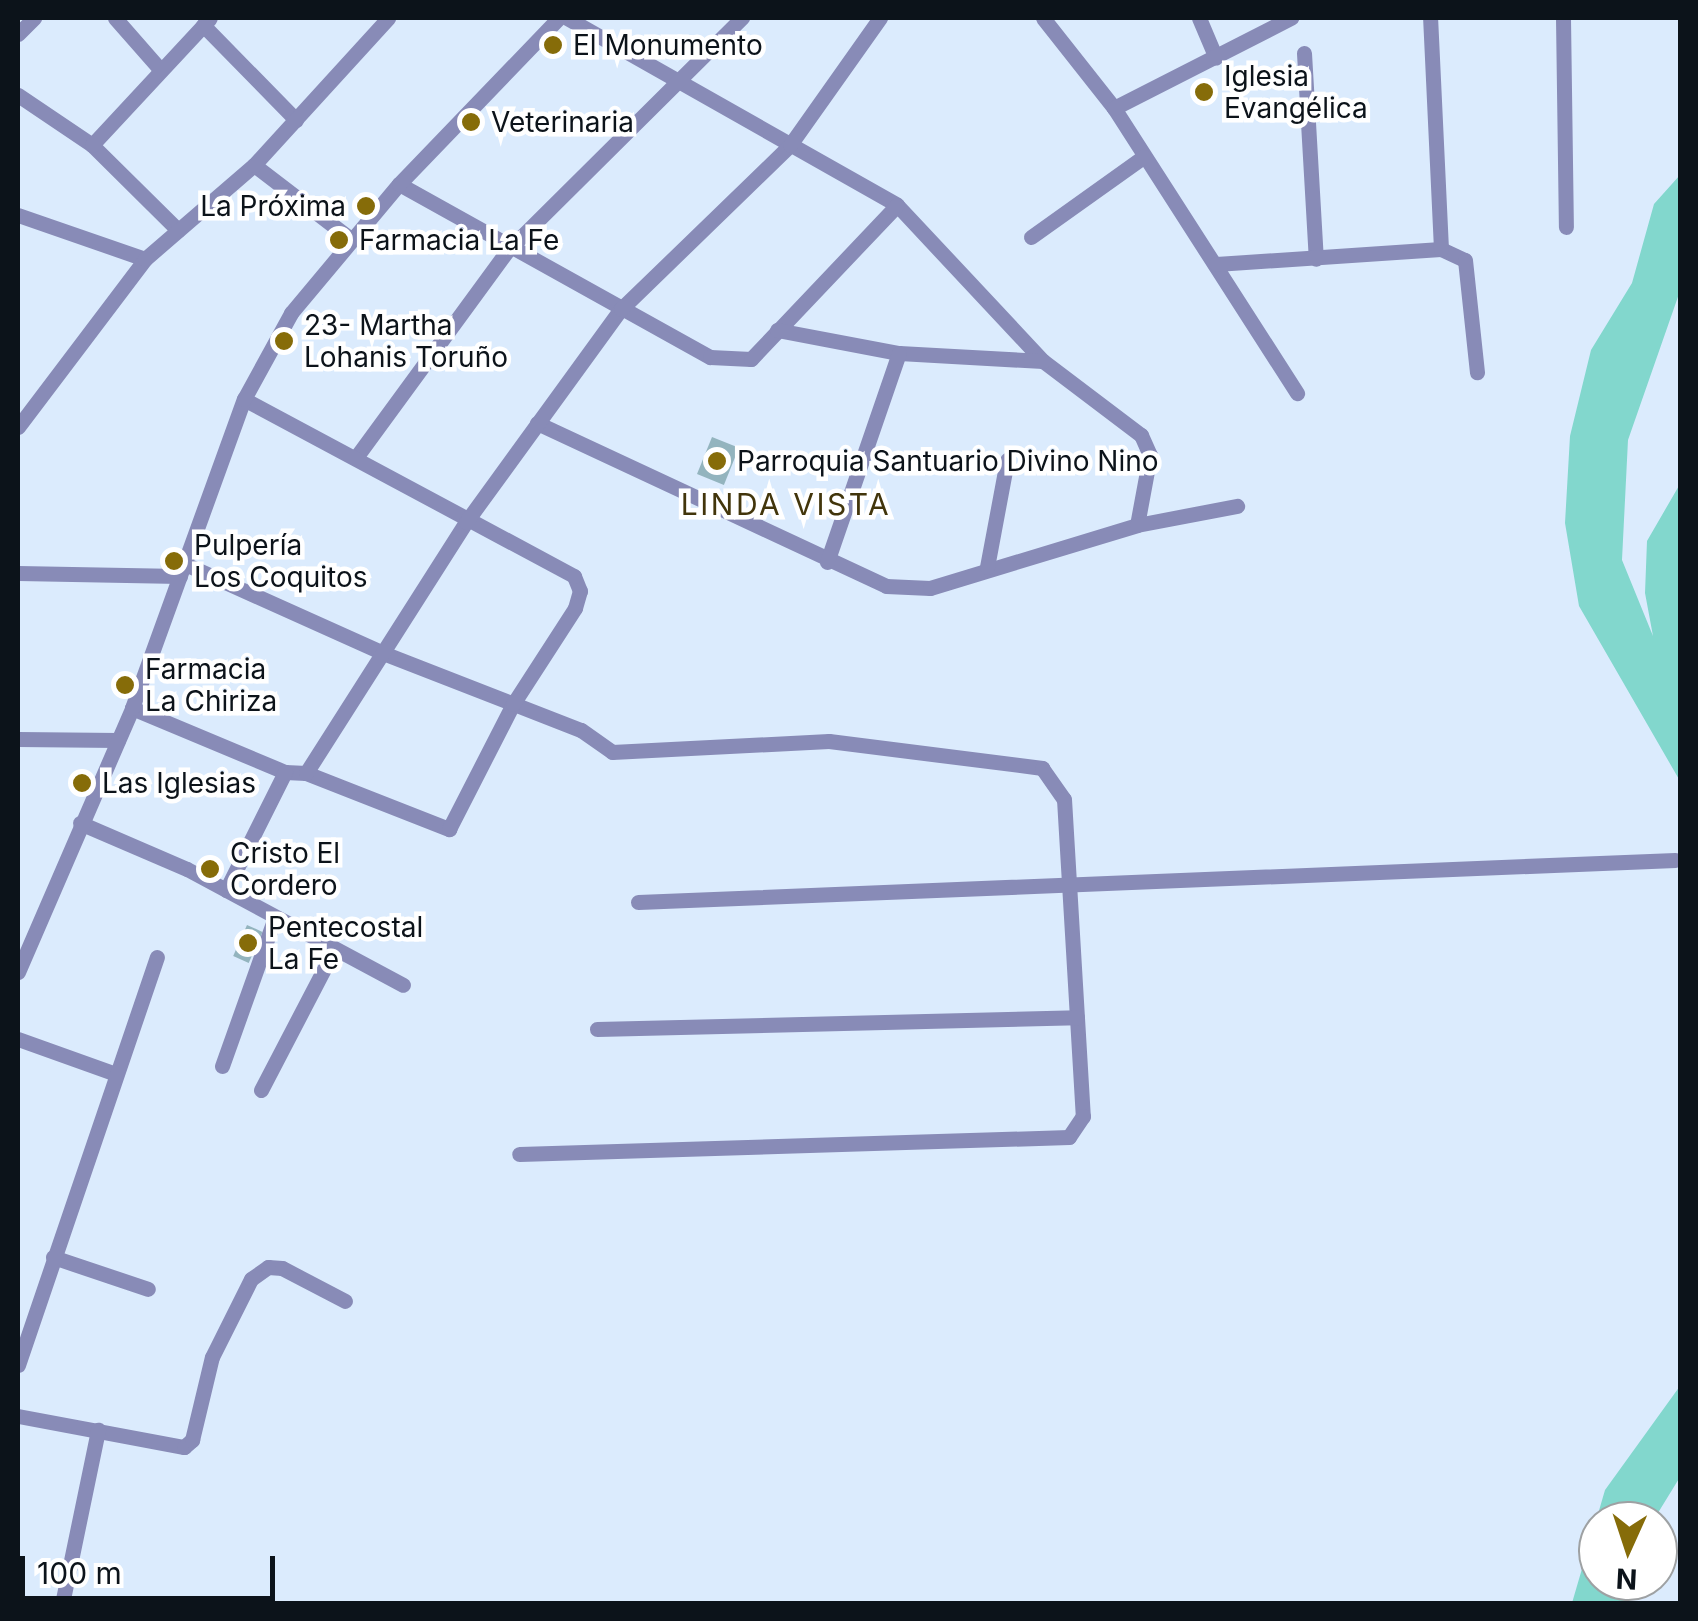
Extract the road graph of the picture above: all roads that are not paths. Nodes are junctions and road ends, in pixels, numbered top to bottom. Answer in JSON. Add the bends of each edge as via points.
{"nodes":[{"id":1,"x":34,"y":18,"type":"edge"},
{"id":2,"x":115,"y":18,"type":"edge"},
{"id":3,"x":563,"y":18,"type":"edge"},
{"id":4,"x":742,"y":18,"type":"edge"},
{"id":5,"x":880,"y":18,"type":"edge"},
{"id":6,"x":1043,"y":18,"type":"edge"},
{"id":7,"x":1291,"y":18,"type":"edge"},
{"id":8,"x":1430,"y":18,"type":"edge"},
{"id":9,"x":1563,"y":18,"type":"edge"},
{"id":10,"x":207,"y":21,"type":"edge"},
{"id":11,"x":1205,"y":21,"type":"edge"},
{"id":12,"x":377,"y":22,"type":"edge"},
{"id":13,"x":18,"y":34,"type":"edge"},
{"id":14,"x":1304,"y":54,"type":"dead end"},
{"id":15,"x":1216,"y":58,"type":"junction"},
{"id":16,"x":158,"y":67,"type":"junction"},
{"id":17,"x":682,"y":82,"type":"junction"},
{"id":18,"x":18,"y":95,"type":"edge"},
{"id":19,"x":1114,"y":108,"type":"junction"},
{"id":20,"x":296,"y":120,"type":"junction"},
{"id":21,"x":92,"y":145,"type":"junction"},
{"id":22,"x":790,"y":145,"type":"junction"},
{"id":23,"x":1143,"y":157,"type":"junction"},
{"id":24,"x":254,"y":165,"type":"junction"},
{"id":25,"x":399,"y":184,"type":"junction"},
{"id":26,"x":897,"y":204,"type":"junction"},
{"id":27,"x":18,"y":215,"type":"edge"},
{"id":28,"x":1566,"y":227,"type":"dead end"},
{"id":29,"x":178,"y":230,"type":"junction"},
{"id":30,"x":1031,"y":236,"type":"dead end"},
{"id":31,"x":352,"y":240,"type":"junction"},
{"id":32,"x":1441,"y":249,"type":"junction"},
{"id":33,"x":508,"y":250,"type":"junction"},
{"id":34,"x":145,"y":259,"type":"junction"},
{"id":35,"x":1316,"y":259,"type":"junction"},
{"id":36,"x":1216,"y":264,"type":"junction"},
{"id":37,"x":621,"y":308,"type":"junction"},
{"id":38,"x":777,"y":330,"type":"junction"},
{"id":39,"x":899,"y":352,"type":"junction"},
{"id":40,"x":1043,"y":361,"type":"junction"},
{"id":41,"x":1476,"y":372,"type":"dead end"},
{"id":42,"x":1297,"y":394,"type":"dead end"},
{"id":43,"x":244,"y":400,"type":"junction"},
{"id":44,"x":536,"y":424,"type":"junction"},
{"id":45,"x":18,"y":427,"type":"edge"},
{"id":46,"x":357,"y":456,"type":"junction"},
{"id":47,"x":1006,"y":460,"type":"dead end"},
{"id":48,"x":1237,"y":506,"type":"dead end"},
{"id":49,"x":466,"y":522,"type":"junction"},
{"id":50,"x":1137,"y":525,"type":"junction"},
{"id":51,"x":827,"y":562,"type":"junction"},
{"id":52,"x":987,"y":567,"type":"junction"},
{"id":53,"x":183,"y":570,"type":"junction"},
{"id":54,"x":18,"y":573,"type":"edge"},
{"id":55,"x":383,"y":653,"type":"junction"},
{"id":56,"x":513,"y":704,"type":"junction"},
{"id":57,"x":132,"y":708,"type":"junction"},
{"id":58,"x":18,"y":739,"type":"edge"},
{"id":59,"x":118,"y":740,"type":"junction"},
{"id":60,"x":285,"y":772,"type":"junction"},
{"id":61,"x":306,"y":773,"type":"junction"},
{"id":62,"x":80,"y":822,"type":"junction"},
{"id":63,"x":1675,"y":860,"type":"dead end"},
{"id":64,"x":1068,"y":882,"type":"junction"},
{"id":65,"x":226,"y":890,"type":"junction"},
{"id":66,"x":638,"y":902,"type":"dead end"},
{"id":67,"x":274,"y":920,"type":"junction"},
{"id":68,"x":334,"y":950,"type":"junction"},
{"id":69,"x":156,"y":957,"type":"dead end"},
{"id":70,"x":18,"y":972,"type":"edge"},
{"id":71,"x":403,"y":985,"type":"dead end"},
{"id":72,"x":1077,"y":1017,"type":"junction"},
{"id":73,"x":597,"y":1028,"type":"dead end"},
{"id":74,"x":18,"y":1039,"type":"edge"},
{"id":75,"x":222,"y":1066,"type":"dead end"},
{"id":76,"x":113,"y":1073,"type":"junction"},
{"id":77,"x":261,"y":1090,"type":"dead end"},
{"id":78,"x":519,"y":1154,"type":"dead end"},
{"id":79,"x":53,"y":1257,"type":"junction"},
{"id":80,"x":148,"y":1289,"type":"dead end"},
{"id":81,"x":345,"y":1302,"type":"dead end"},
{"id":82,"x":18,"y":1366,"type":"edge"},
{"id":83,"x":18,"y":1416,"type":"edge"},
{"id":84,"x":98,"y":1430,"type":"junction"},
{"id":85,"x":62,"y":1604,"type":"edge"}],
"edges":[{"from":1,"to":13,"type":"street"},
{"from":2,"to":16,"type":"street"},
{"from":3,"to":17,"type":"street"},
{"from":3,"to":25,"type":"street"},
{"from":4,"to":17,"type":"street"},
{"from":5,"to":22,"type":"street"},
{"from":6,"to":19,"type":"street"},
{"from":7,"to":15,"type":"street"},
{"from":8,"to":32,"type":"street"},
{"from":9,"to":28,"type":"street"},
{"from":10,"to":16,"type":"street"},
{"from":10,"to":20,"type":"street"},
{"from":11,"to":15,"type":"street"},
{"from":12,"to":20,"type":"street"},
{"from":14,"to":35,"type":"street"},
{"from":15,"to":19,"type":"street"},
{"from":16,"to":21,"type":"street"},
{"from":17,"to":22,"type":"street"},
{"from":17,"to":33,"type":"street"},
{"from":18,"to":21,"type":"street"},
{"from":19,"to":23,"type":"street"},
{"from":20,"to":24,"type":"street"},
{"from":21,"to":29,"type":"street"},
{"from":22,"to":26,"type":"street"},
{"from":22,"to":37,"type":"street"},
{"from":23,"to":30,"type":"street"},
{"from":23,"to":36,"type":"street"},
{"from":24,"to":29,"type":"street"},
{"from":24,"to":31,"type":"street"},
{"from":25,"to":31,"type":"street"},
{"from":25,"to":33,"type":"street"},
{"from":26,"to":38,"type":"street"},
{"from":26,"to":40,"type":"street"},
{"from":27,"to":34,"type":"street"},
{"from":29,"to":34,"type":"street"},
{"from":31,"to":43,"type":"street","via":[[292,314]]},
{"from":32,"to":35,"type":"street"},
{"from":32,"to":41,"type":"street","via":[[1465,260]]},
{"from":33,"to":37,"type":"street"},
{"from":33,"to":46,"type":"street"},
{"from":34,"to":45,"type":"street"},
{"from":35,"to":36,"type":"street"},
{"from":36,"to":42,"type":"street"},
{"from":37,"to":38,"type":"street","via":[[710,356],[751,359]]},
{"from":37,"to":44,"type":"street"},
{"from":38,"to":39,"type":"street"},
{"from":39,"to":40,"type":"street"},
{"from":39,"to":51,"type":"street"},
{"from":40,"to":50,"type":"street","via":[[1141,435],[1150,455]]},
{"from":43,"to":46,"type":"street"},
{"from":43,"to":53,"type":"street"},
{"from":44,"to":49,"type":"street"},
{"from":44,"to":51,"type":"street"},
{"from":46,"to":49,"type":"street"},
{"from":47,"to":52,"type":"street"},
{"from":48,"to":50,"type":"street"},
{"from":49,"to":55,"type":"street"},
{"from":49,"to":56,"type":"street","via":[[574,576],[580,591]]},
{"from":50,"to":52,"type":"street"},
{"from":51,"to":52,"type":"street","via":[[886,586],[930,588]]},
{"from":53,"to":54,"type":"street"},
{"from":53,"to":55,"type":"street"},
{"from":53,"to":57,"type":"street"},
{"from":55,"to":56,"type":"street"},
{"from":55,"to":61,"type":"street"},
{"from":56,"to":61,"type":"street","via":[[449,829]]},
{"from":56,"to":64,"type":"street","via":[[630,755],[829,741],[1042,768],[1064,799]]},
{"from":57,"to":59,"type":"street"},
{"from":57,"to":60,"type":"street"},
{"from":58,"to":59,"type":"street"},
{"from":59,"to":62,"type":"street"},
{"from":60,"to":61,"type":"street"},
{"from":60,"to":65,"type":"street"},
{"from":62,"to":65,"type":"street"},
{"from":62,"to":70,"type":"street"},
{"from":63,"to":64,"type":"street"},
{"from":64,"to":66,"type":"street"},
{"from":64,"to":72,"type":"street"},
{"from":65,"to":67,"type":"street"},
{"from":67,"to":68,"type":"street"},
{"from":67,"to":75,"type":"street"},
{"from":68,"to":71,"type":"street"},
{"from":68,"to":77,"type":"street"},
{"from":69,"to":76,"type":"street"},
{"from":72,"to":73,"type":"street"},
{"from":72,"to":78,"type":"street","via":[[1083,1116],[1069,1137]]},
{"from":74,"to":76,"type":"street"},
{"from":76,"to":79,"type":"street"},
{"from":79,"to":80,"type":"street"},
{"from":79,"to":82,"type":"street"},
{"from":81,"to":84,"type":"street","via":[[268,1267],[251,1279],[212,1357],[192,1440],[174,1449]]},
{"from":83,"to":84,"type":"street"},
{"from":84,"to":85,"type":"street"}]}
